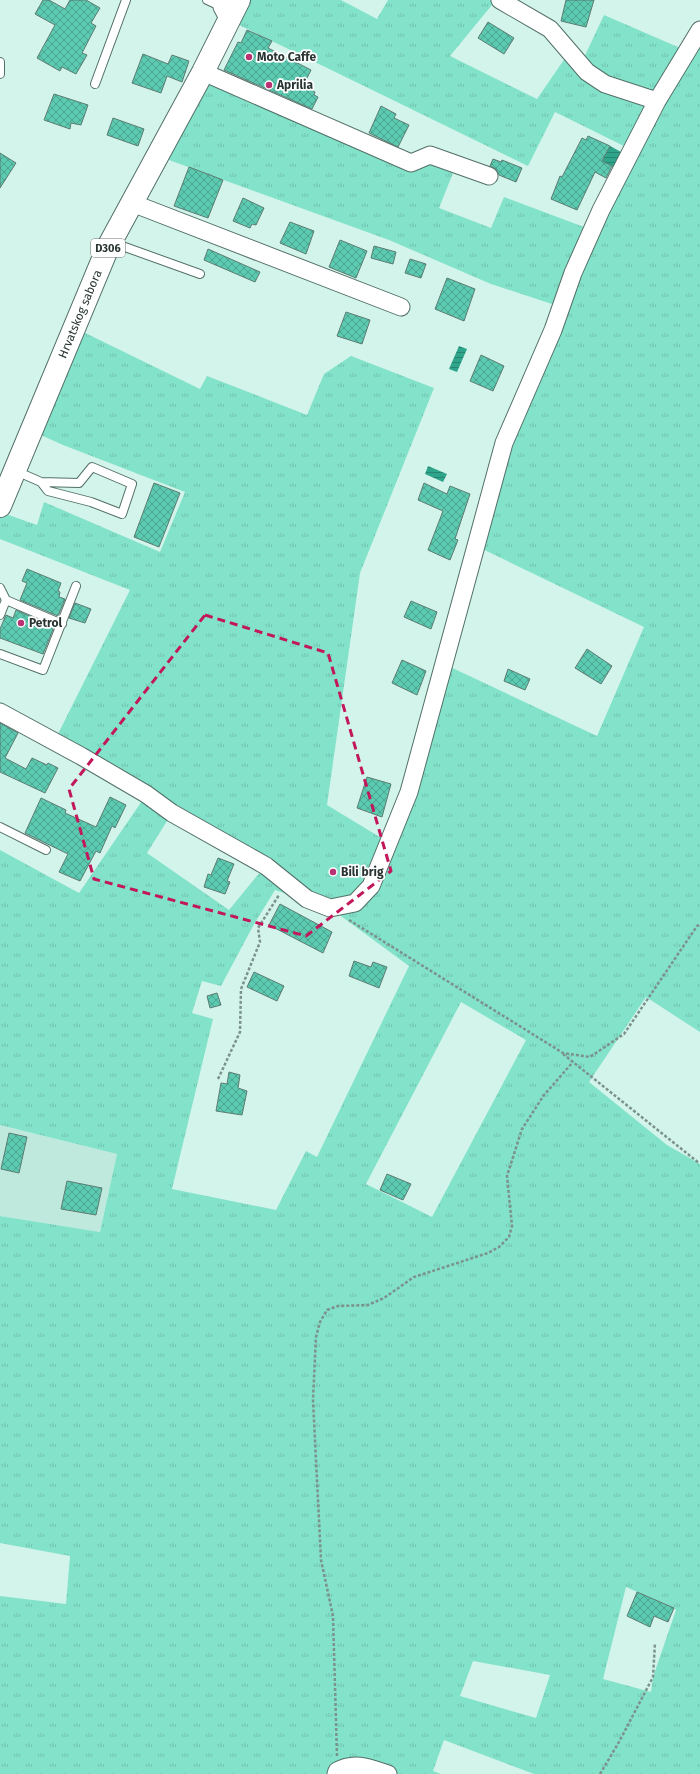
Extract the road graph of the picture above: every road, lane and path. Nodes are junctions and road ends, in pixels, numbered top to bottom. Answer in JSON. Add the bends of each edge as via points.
{"nodes":[{"id":1,"x":126,"y":0,"type":"edge"},
{"id":2,"x":500,"y":0,"type":"edge"},
{"id":3,"x":224,"y":5,"type":"edge"},
{"id":4,"x":700,"y":30,"type":"edge"},
{"id":5,"x":0,"y":62,"type":"edge"},
{"id":6,"x":203,"y":72,"type":"junction"},
{"id":7,"x":0,"y":74,"type":"edge"},
{"id":8,"x":95,"y":84,"type":"dead end"},
{"id":9,"x":657,"y":101,"type":"junction"},
{"id":10,"x":489,"y":176,"type":"dead end"},
{"id":11,"x":132,"y":203,"type":"junction"},
{"id":12,"x":111,"y":242,"type":"junction"},
{"id":13,"x":200,"y":274,"type":"dead end"},
{"id":14,"x":401,"y":307,"type":"dead end"},
{"id":15,"x":15,"y":471,"type":"junction"},
{"id":16,"x":41,"y":482,"type":"junction"},
{"id":17,"x":0,"y":506,"type":"edge"},
{"id":18,"x":76,"y":586,"type":"dead end"},
{"id":19,"x":0,"y":588,"type":"edge"},
{"id":20,"x":6,"y":600,"type":"junction"},
{"id":21,"x":0,"y":615,"type":"edge"},
{"id":22,"x":62,"y":624,"type":"junction"},
{"id":23,"x":0,"y":654,"type":"edge"},
{"id":24,"x":0,"y":712,"type":"edge"},
{"id":25,"x":0,"y":827,"type":"edge"},
{"id":26,"x":46,"y":850,"type":"dead end"},
{"id":27,"x":286,"y":883,"type":"junction"},
{"id":28,"x":330,"y":908,"type":"junction"},
{"id":29,"x":700,"y":925,"type":"edge"},
{"id":30,"x":563,"y":1053,"type":"junction"},
{"id":31,"x":573,"y":1062,"type":"junction"},
{"id":32,"x":218,"y":1079,"type":"dead end"},
{"id":33,"x":699,"y":1163,"type":"edge"},
{"id":34,"x":656,"y":1643,"type":"dead end"},
{"id":35,"x":337,"y":1772,"type":"edge"},
{"id":36,"x":388,"y":1774,"type":"edge"},
{"id":37,"x":600,"y":1774,"type":"edge"}],
"edges":[{"from":1,"to":8,"type":"lane"},
{"from":2,"to":9,"type":"street","via":[[550,29],[587,72],[606,84]]},
{"from":3,"to":6,"type":"main road","name":"Hrvatskog sabora","number":"D306"},
{"from":4,"to":9,"type":"street"},
{"from":5,"to":7,"type":"lane"},
{"from":6,"to":10,"type":"street","via":[[411,164],[430,155]]},
{"from":6,"to":11,"type":"main road","name":"Hrvatskog sabora","number":"D306"},
{"from":9,"to":28,"type":"street","via":[[601,210],[504,443],[409,792],[380,864],[371,886],[355,903]]},
{"from":11,"to":12,"type":"main road","name":"Hrvatskog sabora","number":"D306"},
{"from":11,"to":14,"type":"street"},
{"from":12,"to":13,"type":"lane"},
{"from":12,"to":15,"type":"main road","name":"Hrvatskog sabora","number":"D306"},
{"from":15,"to":16,"type":"lane"},
{"from":15,"to":17,"type":"main road","name":"Hrvatskog sabora","number":"D306"},
{"from":16,"to":16,"type":"lane","via":[[48,491],[122,514],[132,484],[92,467],[79,483]]},
{"from":18,"to":22,"type":"lane"},
{"from":19,"to":20,"type":"lane"},
{"from":20,"to":21,"type":"lane"},
{"from":20,"to":22,"type":"lane"},
{"from":22,"to":23,"type":"lane","via":[[43,670]]},
{"from":24,"to":27,"type":"street","via":[[146,794],[172,813],[266,866]]},
{"from":25,"to":26,"type":"lane"},
{"from":27,"to":28,"type":"street","via":[[306,899]]},
{"from":27,"to":32,"type":"path","via":[[258,928],[260,942],[241,989],[240,1032]]},
{"from":28,"to":30,"type":"path"},
{"from":29,"to":30,"type":"path","via":[[679,951],[624,1034],[590,1057]]},
{"from":30,"to":31,"type":"path"},
{"from":31,"to":33,"type":"path"},
{"from":31,"to":35,"type":"path","via":[[544,1094],[522,1128],[507,1176],[512,1226],[509,1237],[488,1253],[414,1277],[384,1298],[368,1305],[338,1306],[327,1310],[320,1322],[316,1337],[313,1400],[321,1560],[333,1616]]},
{"from":34,"to":37,"type":"path","via":[[653,1677]]},
{"from":35,"to":36,"type":"street","via":[[347,1766],[366,1766]]}]}
